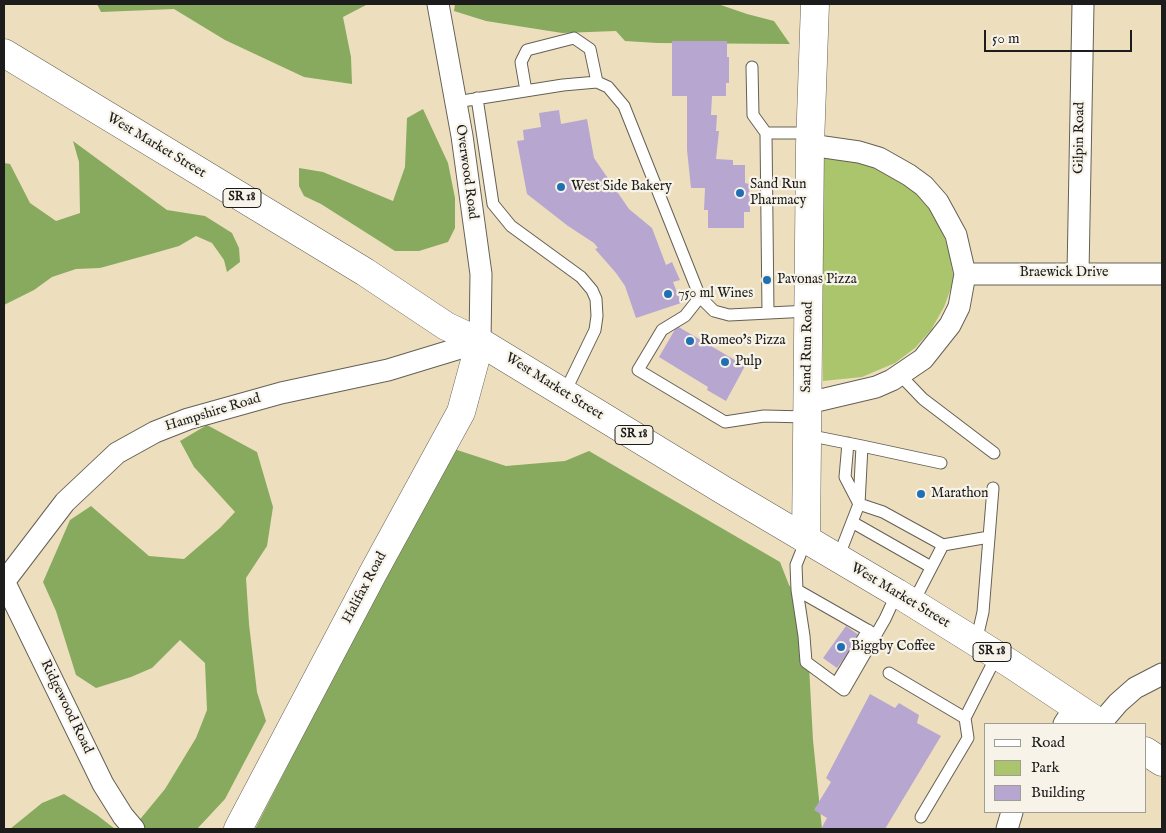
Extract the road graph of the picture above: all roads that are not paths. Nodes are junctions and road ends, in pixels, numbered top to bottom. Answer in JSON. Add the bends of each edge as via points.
{"nodes":[{"id":1,"x":438,"y":4,"type":"edge"},
{"id":2,"x":815,"y":4,"type":"edge"},
{"id":3,"x":1082,"y":4,"type":"edge"},
{"id":4,"x":4,"y":53,"type":"edge"},
{"id":5,"x":752,"y":67,"type":"dead end"},
{"id":6,"x":597,"y":82,"type":"junction"},
{"id":7,"x":526,"y":91,"type":"junction"},
{"id":8,"x":477,"y":98,"type":"junction"},
{"id":9,"x":456,"y":102,"type":"junction"},
{"id":10,"x":766,"y":133,"type":"junction"},
{"id":11,"x":810,"y":139,"type":"junction"},
{"id":12,"x":1078,"y":273,"type":"junction"},
{"id":13,"x":966,"y":274,"type":"junction"},
{"id":14,"x":1162,"y":274,"type":"edge"},
{"id":15,"x":700,"y":297,"type":"junction"},
{"id":16,"x":809,"y":311,"type":"junction"},
{"id":17,"x":768,"y":312,"type":"junction"},
{"id":18,"x":480,"y":342,"type":"junction"},
{"id":19,"x":900,"y":375,"type":"junction"},
{"id":20,"x":564,"y":394,"type":"junction"},
{"id":21,"x":807,"y":418,"type":"junction"},
{"id":22,"x":848,"y":443,"type":"junction"},
{"id":23,"x":862,"y":446,"type":"junction"},
{"id":24,"x":994,"y":453,"type":"dead end"},
{"id":25,"x":942,"y":463,"type":"dead end"},
{"id":26,"x":993,"y":488,"type":"dead end"},
{"id":27,"x":859,"y":504,"type":"junction"},
{"id":28,"x":852,"y":522,"type":"junction"},
{"id":29,"x":989,"y":537,"type":"junction"},
{"id":30,"x":806,"y":540,"type":"junction"},
{"id":31,"x":943,"y":545,"type":"junction"},
{"id":32,"x":838,"y":558,"type":"junction"},
{"id":33,"x":931,"y":567,"type":"junction"},
{"id":34,"x":4,"y":582,"type":"edge"},
{"id":35,"x":797,"y":590,"type":"junction"},
{"id":36,"x":905,"y":598,"type":"junction"},
{"id":37,"x":872,"y":632,"type":"junction"},
{"id":38,"x":986,"y":648,"type":"junction"},
{"id":39,"x":889,"y":672,"type":"dead end"},
{"id":40,"x":1162,"y":674,"type":"edge"},
{"id":41,"x":836,"y":684,"type":"junction"},
{"id":42,"x":1069,"y":716,"type":"edge"},
{"id":43,"x":965,"y":718,"type":"junction"},
{"id":44,"x":1097,"y":723,"type":"edge"},
{"id":45,"x":1102,"y":723,"type":"edge"},
{"id":46,"x":1146,"y":752,"type":"edge"},
{"id":47,"x":1162,"y":762,"type":"edge"},
{"id":48,"x":1012,"y":813,"type":"edge"},
{"id":49,"x":921,"y":817,"type":"dead end"},
{"id":50,"x":134,"y":829,"type":"edge"},
{"id":51,"x":238,"y":829,"type":"edge"},
{"id":52,"x":1007,"y":829,"type":"edge"}],
"edges":[{"from":1,"to":9,"type":"street","name":"Overwood Road"},
{"from":2,"to":11,"type":"main road","name":"Sand Run Road"},
{"from":3,"to":12,"type":"street","name":"Gilpin Road"},
{"from":4,"to":18,"type":"main road","name":"West Market Street","number":"SR 18","via":[[366,272],[446,326]]},
{"from":5,"to":10,"type":"lane","via":[[753,115]]},
{"from":6,"to":7,"type":"lane"},
{"from":6,"to":7,"type":"lane","via":[[590,48],[574,38],[527,50],[521,62]]},
{"from":6,"to":15,"type":"lane","via":[[608,87],[624,106]]},
{"from":7,"to":8,"type":"lane"},
{"from":8,"to":9,"type":"lane"},
{"from":8,"to":20,"type":"lane","via":[[493,204],[511,226],[581,277],[596,299],[595,330]]},
{"from":9,"to":18,"type":"street","name":"Overwood Road","via":[[481,274]]},
{"from":10,"to":11,"type":"lane"},
{"from":10,"to":17,"type":"lane"},
{"from":11,"to":13,"type":"street","via":[[879,158],[924,186],[952,226]]},
{"from":11,"to":16,"type":"main road","name":"Sand Run Road"},
{"from":12,"to":13,"type":"street","name":"Braewick Drive"},
{"from":12,"to":14,"type":"street","name":"Braewick Drive"},
{"from":13,"to":19,"type":"street","via":[[950,325],[923,359]]},
{"from":15,"to":17,"type":"lane","via":[[714,311],[729,314]]},
{"from":15,"to":21,"type":"lane","via":[[685,316],[662,330],[638,370],[725,422],[764,416]]},
{"from":16,"to":17,"type":"lane"},
{"from":16,"to":21,"type":"main road","name":"Sand Run Road"},
{"from":18,"to":20,"type":"main road","name":"West Market Street","number":"SR 18"},
{"from":18,"to":34,"type":"street","name":"Hampshire Road","via":[[388,370],[281,393],[188,419],[155,432],[117,453],[65,502]]},
{"from":18,"to":51,"type":"main road","name":"Halifax Road","via":[[461,412]]},
{"from":19,"to":21,"type":"street"},
{"from":19,"to":24,"type":"lane","via":[[923,399]]},
{"from":20,"to":30,"type":"main road","name":"West Market Street","number":"SR 18"},
{"from":21,"to":22,"type":"lane"},
{"from":21,"to":30,"type":"main road","name":"Sand Run Road"},
{"from":22,"to":23,"type":"lane"},
{"from":22,"to":27,"type":"lane","via":[[845,477]]},
{"from":23,"to":25,"type":"lane"},
{"from":23,"to":27,"type":"lane"},
{"from":26,"to":29,"type":"lane"},
{"from":27,"to":28,"type":"lane"},
{"from":27,"to":31,"type":"lane","via":[[883,512]]},
{"from":28,"to":32,"type":"lane"},
{"from":28,"to":33,"type":"lane"},
{"from":29,"to":31,"type":"lane"},
{"from":29,"to":38,"type":"lane","via":[[983,612]]},
{"from":30,"to":32,"type":"main road","name":"West Market Street","number":"SR 18"},
{"from":30,"to":35,"type":"lane","via":[[796,565]]},
{"from":31,"to":33,"type":"lane"},
{"from":32,"to":36,"type":"main road","name":"West Market Street","number":"SR 18"},
{"from":33,"to":36,"type":"lane","via":[[928,578]]},
{"from":34,"to":50,"type":"street","name":"Ridgewood Road","via":[[103,784]]},
{"from":35,"to":37,"type":"lane"},
{"from":35,"to":41,"type":"lane","via":[[806,662]]},
{"from":36,"to":37,"type":"lane"},
{"from":36,"to":38,"type":"main road","name":"West Market Street","number":"SR 18"},
{"from":37,"to":41,"type":"lane","via":[[857,649]]},
{"from":37,"to":41,"type":"lane","via":[[844,690]]},
{"from":38,"to":42,"type":"main road","name":"West Market Street","number":"SR 18"},
{"from":38,"to":43,"type":"lane"},
{"from":39,"to":43,"type":"lane"},
{"from":40,"to":45,"type":"street","via":[[1135,688]]},
{"from":42,"to":44,"type":"main road","name":"West Market Street","number":"SR 18"},
{"from":43,"to":49,"type":"lane","via":[[968,738]]},
{"from":46,"to":47,"type":"main road"},
{"from":48,"to":52,"type":"street"}]}
